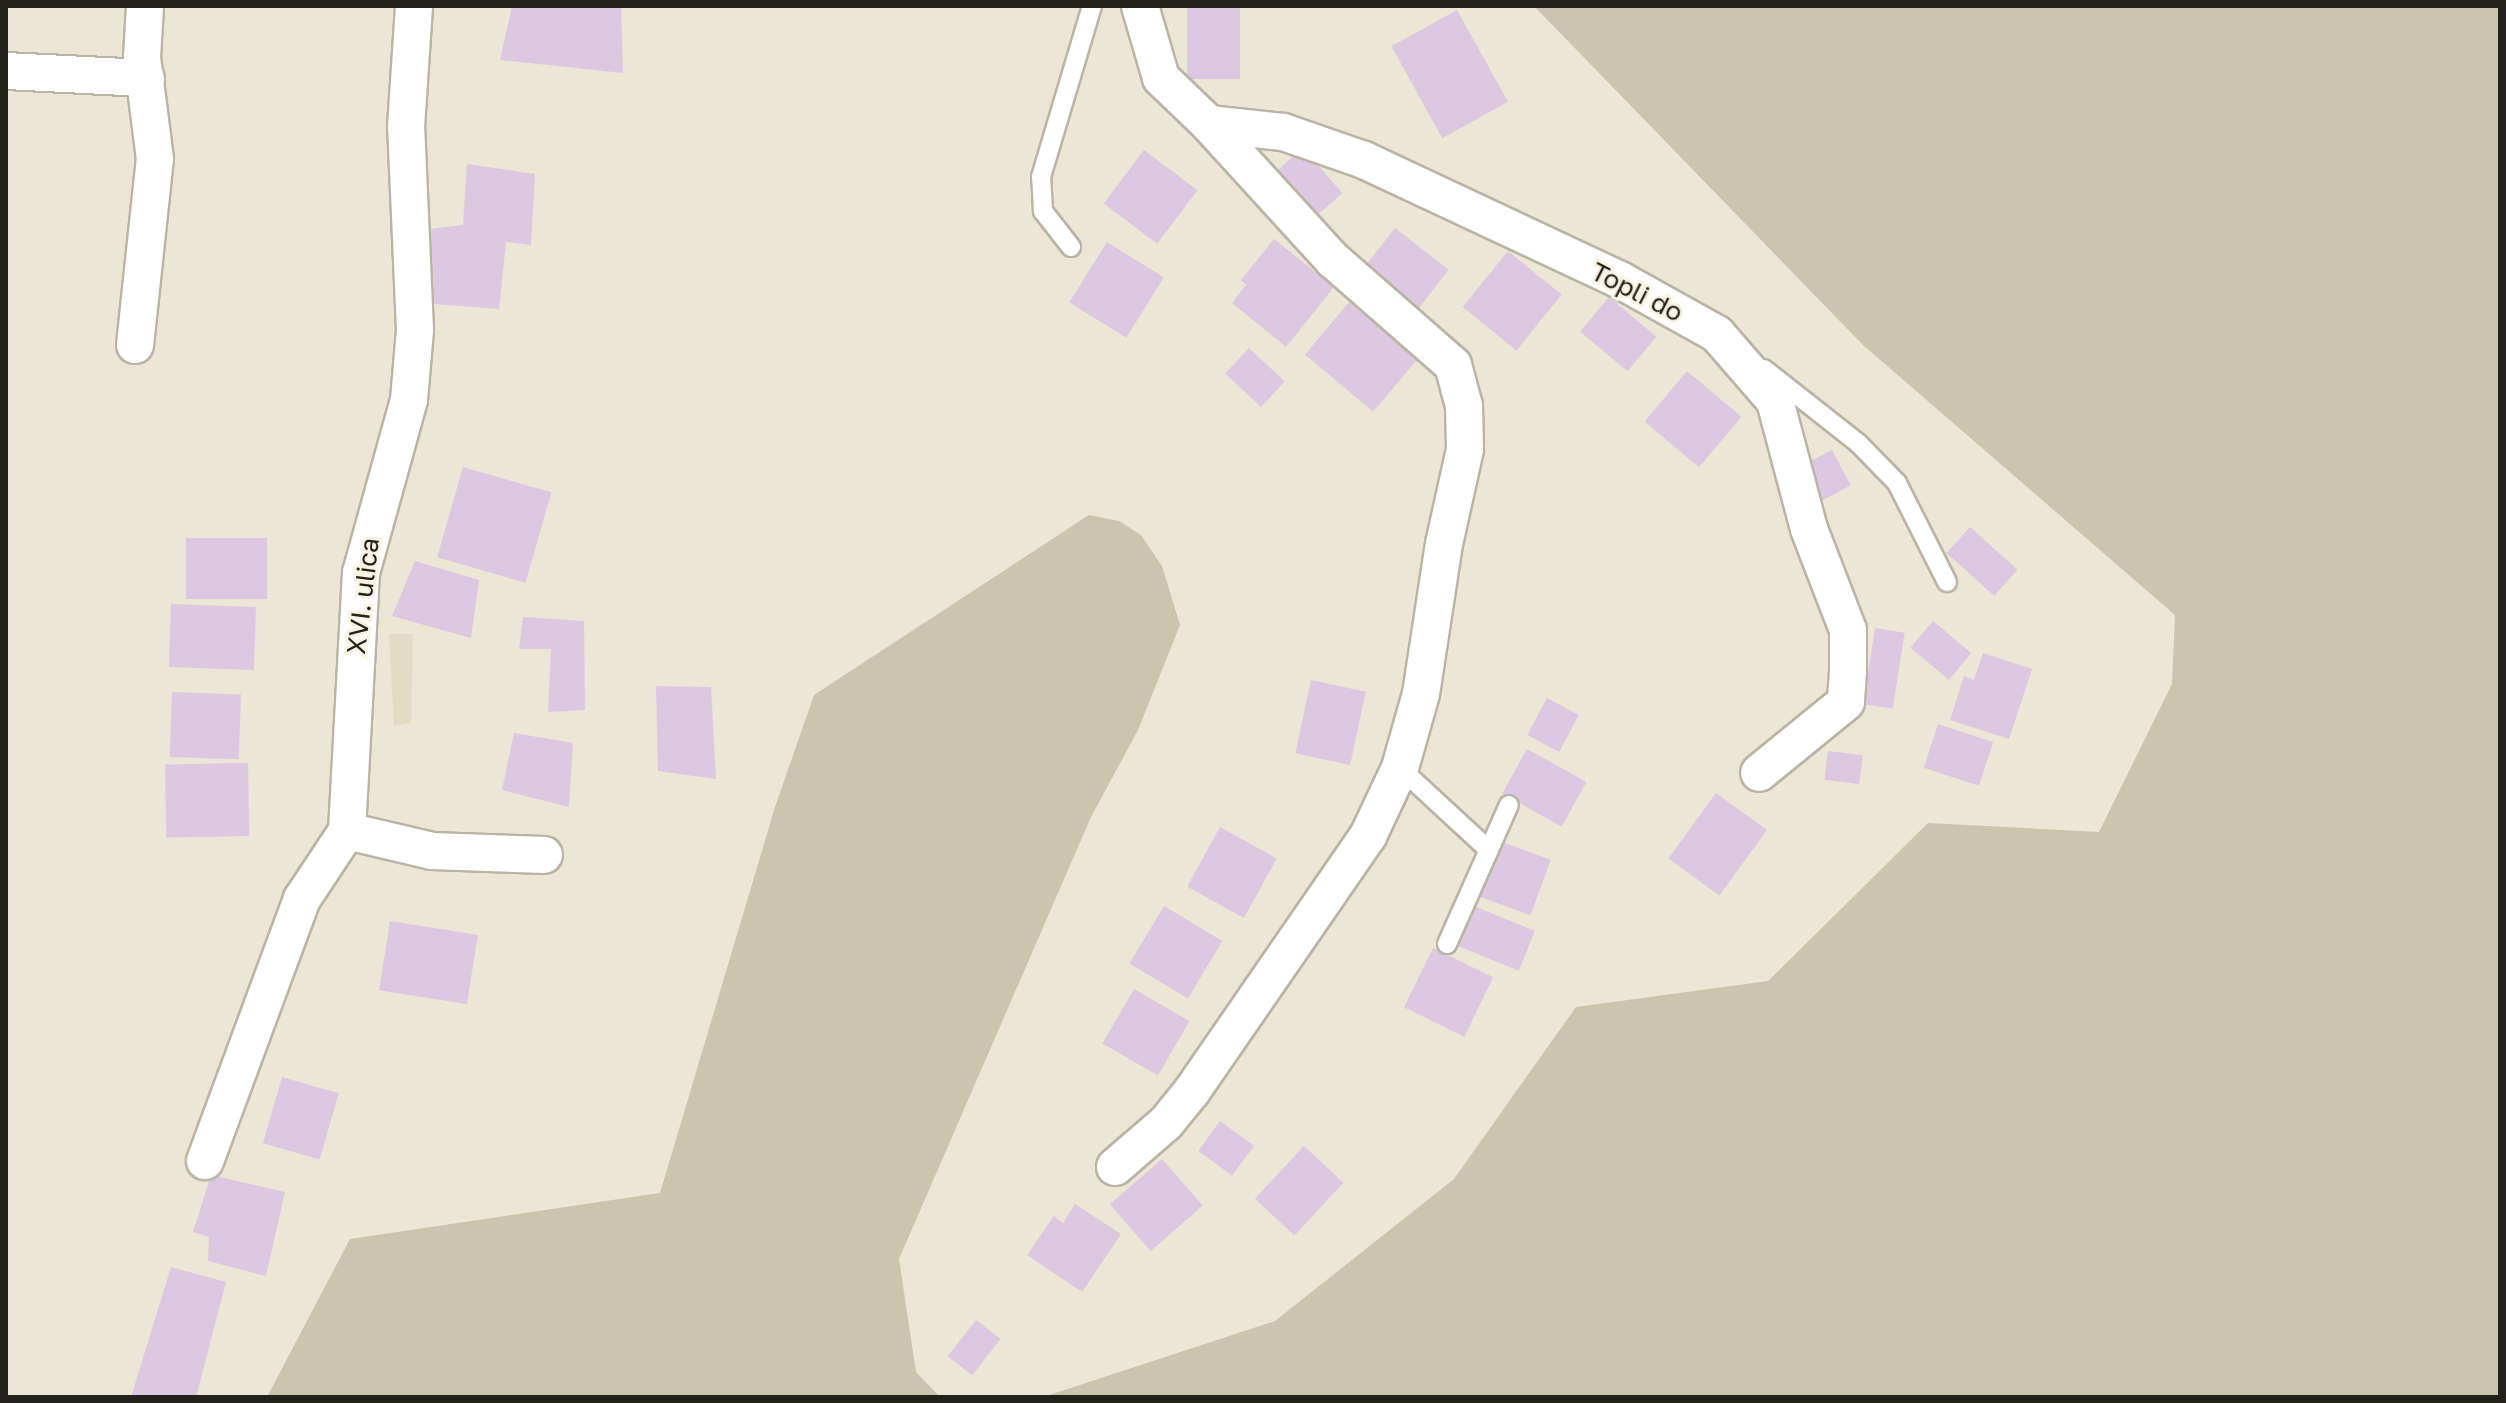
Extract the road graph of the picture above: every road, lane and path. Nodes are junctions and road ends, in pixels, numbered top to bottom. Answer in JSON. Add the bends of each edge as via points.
{"nodes":[{"id":1,"x":145,"y":6,"type":"edge"},
{"id":2,"x":414,"y":6,"type":"edge"},
{"id":3,"x":1092,"y":6,"type":"edge"},
{"id":4,"x":1140,"y":6,"type":"edge"},
{"id":5,"x":6,"y":71,"type":"edge"},
{"id":6,"x":146,"y":78,"type":"junction"},
{"id":7,"x":1209,"y":124,"type":"junction"},
{"id":8,"x":1071,"y":247,"type":"dead end"},
{"id":9,"x":1717,"y":334,"type":"junction"},
{"id":10,"x":135,"y":345,"type":"dead end"},
{"id":11,"x":1947,"y":582,"type":"dead end"},
{"id":12,"x":1400,"y":768,"type":"junction"},
{"id":13,"x":1759,"y":773,"type":"dead end"},
{"id":14,"x":1509,"y":805,"type":"dead end"},
{"id":15,"x":347,"y":831,"type":"junction"},
{"id":16,"x":1489,"y":850,"type":"junction"},
{"id":17,"x":544,"y":855,"type":"dead end"},
{"id":18,"x":1447,"y":944,"type":"dead end"},
{"id":19,"x":205,"y":1161,"type":"dead end"},
{"id":20,"x":1115,"y":1167,"type":"dead end"}],
"edges":[{"from":1,"to":6,"type":"street"},
{"from":2,"to":15,"type":"street","name":"XVI. ulica","via":[[406,127],[415,330],[409,400],[361,573]]},
{"from":3,"to":8,"type":"lane","via":[[1041,177],[1043,211]]},
{"from":4,"to":7,"type":"street","via":[[1161,78]]},
{"from":5,"to":6,"type":"street"},
{"from":6,"to":10,"type":"street","via":[[155,159]]},
{"from":7,"to":9,"type":"street","name":"Topli do","via":[[1283,132],[1364,160],[1620,280]]},
{"from":7,"to":12,"type":"street","via":[[1333,260],[1453,365],[1464,406],[1465,449],[1434,598],[1421,694]]},
{"from":9,"to":11,"type":"lane","via":[[1858,443],[1897,483]]},
{"from":9,"to":13,"type":"street","name":"Topli do","via":[[1775,401],[1809,529],[1848,630],[1846,702]]},
{"from":12,"to":16,"type":"lane"},
{"from":12,"to":20,"type":"street","via":[[1359,849],[1201,1078],[1166,1123]]},
{"from":14,"to":16,"type":"lane"},
{"from":15,"to":17,"type":"street","via":[[432,851]]},
{"from":15,"to":19,"type":"street","via":[[302,899]]},
{"from":16,"to":18,"type":"lane"}]}
